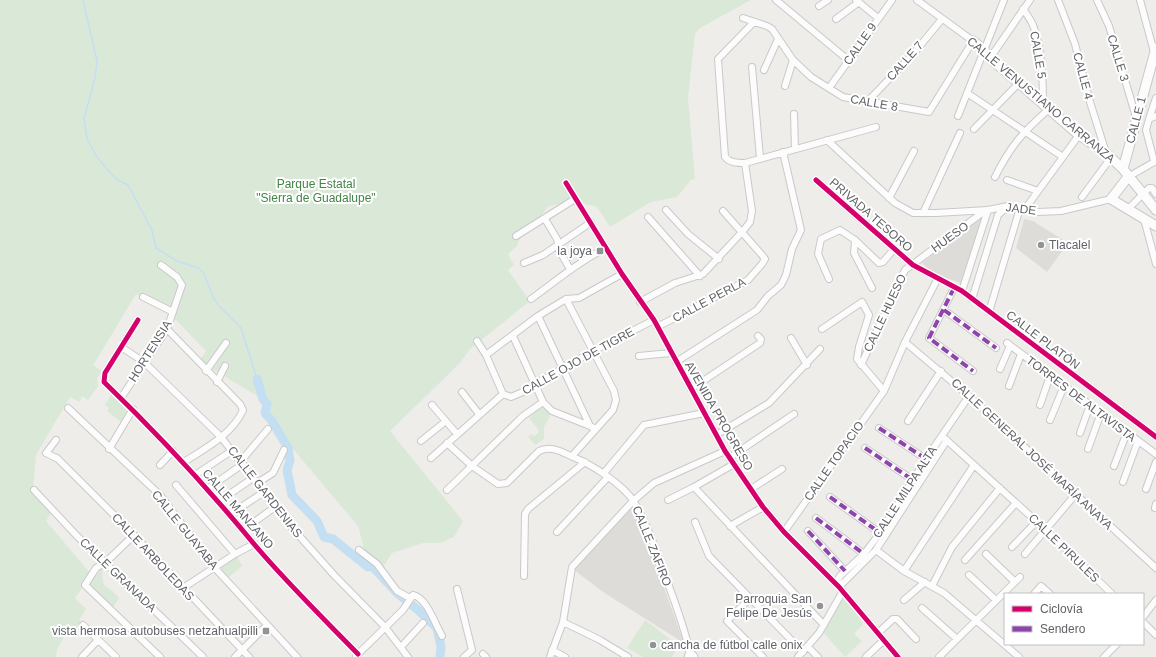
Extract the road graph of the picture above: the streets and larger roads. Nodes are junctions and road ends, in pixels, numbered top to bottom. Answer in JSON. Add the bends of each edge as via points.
{"nodes":[{"id":1,"x":776,"y":0,"type":"edge"},
{"id":2,"x":828,"y":0,"type":"edge"},
{"id":3,"x":892,"y":0,"type":"edge"},
{"id":4,"x":917,"y":0,"type":"edge"},
{"id":5,"x":1004,"y":0,"type":"edge"},
{"id":6,"x":1030,"y":0,"type":"edge"},
{"id":7,"x":1058,"y":0,"type":"edge"},
{"id":8,"x":1097,"y":0,"type":"edge"},
{"id":9,"x":1140,"y":0,"type":"edge"},
{"id":10,"x":857,"y":1,"type":"edge"},
{"id":11,"x":819,"y":6,"type":"dead end"},
{"id":12,"x":1023,"y":9,"type":"junction"},
{"id":13,"x":743,"y":18,"type":"dead end"},
{"id":14,"x":878,"y":18,"type":"junction"},
{"id":15,"x":836,"y":19,"type":"dead end"},
{"id":16,"x":942,"y":19,"type":"junction"},
{"id":17,"x":754,"y":22,"type":"junction"},
{"id":18,"x":778,"y":39,"type":"junction"},
{"id":19,"x":973,"y":41,"type":"junction"},
{"id":20,"x":1155,"y":51,"type":"edge"},
{"id":21,"x":987,"y":54,"type":"junction"},
{"id":22,"x":793,"y":60,"type":"junction"},
{"id":23,"x":848,"y":60,"type":"junction"},
{"id":24,"x":752,"y":67,"type":"dead end"},
{"id":25,"x":764,"y":70,"type":"dead end"},
{"id":26,"x":1019,"y":83,"type":"junction"},
{"id":27,"x":785,"y":86,"type":"dead end"},
{"id":28,"x":829,"y":88,"type":"junction"},
{"id":29,"x":968,"y":93,"type":"junction"},
{"id":30,"x":1156,"y":98,"type":"edge"},
{"id":31,"x":867,"y":102,"type":"junction"},
{"id":32,"x":1046,"y":106,"type":"junction"},
{"id":33,"x":993,"y":110,"type":"junction"},
{"id":34,"x":794,"y":114,"type":"dead end"},
{"id":35,"x":958,"y":116,"type":"dead end"},
{"id":36,"x":1136,"y":116,"type":"junction"},
{"id":37,"x":1156,"y":116,"type":"edge"},
{"id":38,"x":1149,"y":119,"type":"junction"},
{"id":39,"x":876,"y":128,"type":"dead end"},
{"id":40,"x":974,"y":129,"type":"dead end"},
{"id":41,"x":1024,"y":131,"type":"junction"},
{"id":42,"x":960,"y":133,"type":"dead end"},
{"id":43,"x":1079,"y":135,"type":"junction"},
{"id":44,"x":827,"y":140,"type":"junction"},
{"id":45,"x":795,"y":149,"type":"junction"},
{"id":46,"x":914,"y":151,"type":"dead end"},
{"id":47,"x":783,"y":152,"type":"junction"},
{"id":48,"x":1108,"y":156,"type":"junction"},
{"id":49,"x":1063,"y":157,"type":"junction"},
{"id":50,"x":760,"y":158,"type":"junction"},
{"id":51,"x":1155,"y":161,"type":"edge"},
{"id":52,"x":745,"y":163,"type":"junction"},
{"id":53,"x":1125,"y":173,"type":"junction"},
{"id":54,"x":995,"y":177,"type":"dead end"},
{"id":55,"x":816,"y":180,"type":"dead end"},
{"id":56,"x":1007,"y":180,"type":"dead end"},
{"id":57,"x":566,"y":183,"type":"dead end"},
{"id":58,"x":1038,"y":191,"type":"junction"},
{"id":59,"x":1142,"y":194,"type":"junction"},
{"id":60,"x":1156,"y":194,"type":"edge"},
{"id":61,"x":1082,"y":197,"type":"dead end"},
{"id":62,"x":889,"y":198,"type":"junction"},
{"id":63,"x":576,"y":199,"type":"junction"},
{"id":64,"x":1111,"y":199,"type":"junction"},
{"id":65,"x":1008,"y":206,"type":"junction"},
{"id":66,"x":1023,"y":209,"type":"junction"},
{"id":67,"x":1128,"y":209,"type":"junction"},
{"id":68,"x":666,"y":210,"type":"dead end"},
{"id":69,"x":988,"y":210,"type":"junction"},
{"id":70,"x":1156,"y":210,"type":"edge"},
{"id":71,"x":723,"y":211,"type":"dead end"},
{"id":72,"x":923,"y":213,"type":"junction"},
{"id":73,"x":648,"y":217,"type":"dead end"},
{"id":74,"x":545,"y":219,"type":"junction"},
{"id":75,"x":1144,"y":219,"type":"junction"},
{"id":76,"x":590,"y":223,"type":"junction"},
{"id":77,"x":1156,"y":226,"type":"edge"},
{"id":78,"x":743,"y":231,"type":"junction"},
{"id":79,"x":516,"y":236,"type":"dead end"},
{"id":80,"x":855,"y":240,"type":"junction"},
{"id":81,"x":557,"y":244,"type":"junction"},
{"id":82,"x":606,"y":248,"type":"junction"},
{"id":83,"x":894,"y":250,"type":"junction"},
{"id":84,"x":868,"y":254,"type":"junction"},
{"id":85,"x":719,"y":259,"type":"junction"},
{"id":86,"x":858,"y":261,"type":"junction"},
{"id":87,"x":524,"y":263,"type":"dead end"},
{"id":88,"x":1156,"y":264,"type":"edge"},
{"id":89,"x":161,"y":265,"type":"dead end"},
{"id":90,"x":913,"y":265,"type":"junction"},
{"id":91,"x":570,"y":269,"type":"junction"},
{"id":92,"x":622,"y":274,"type":"junction"},
{"id":93,"x":700,"y":276,"type":"junction"},
{"id":94,"x":938,"y":278,"type":"junction"},
{"id":95,"x":829,"y":279,"type":"dead end"},
{"id":96,"x":872,"y":288,"type":"dead end"},
{"id":97,"x":954,"y":288,"type":"junction"},
{"id":98,"x":962,"y":291,"type":"junction"},
{"id":99,"x":144,"y":297,"type":"dead end"},
{"id":100,"x":531,"y":299,"type":"dead end"},
{"id":101,"x":566,"y":299,"type":"junction"},
{"id":102,"x":972,"y":299,"type":"junction"},
{"id":103,"x":640,"y":302,"type":"junction"},
{"id":104,"x":944,"y":310,"type":"junction"},
{"id":105,"x":174,"y":312,"type":"junction"},
{"id":106,"x":989,"y":312,"type":"junction"},
{"id":107,"x":538,"y":316,"type":"junction"},
{"id":108,"x":138,"y":320,"type":"dead end"},
{"id":109,"x":654,"y":320,"type":"junction"},
{"id":110,"x":657,"y":327,"type":"junction"},
{"id":111,"x":167,"y":329,"type":"junction"},
{"id":112,"x":822,"y":330,"type":"dead end"},
{"id":113,"x":513,"y":336,"type":"junction"},
{"id":114,"x":758,"y":336,"type":"dead end"},
{"id":115,"x":791,"y":338,"type":"dead end"},
{"id":116,"x":477,"y":341,"type":"dead end"},
{"id":117,"x":906,"y":342,"type":"junction"},
{"id":118,"x":226,"y":343,"type":"dead end"},
{"id":119,"x":121,"y":347,"type":"junction"},
{"id":120,"x":996,"y":348,"type":"dead end"},
{"id":121,"x":820,"y":349,"type":"dead end"},
{"id":122,"x":593,"y":351,"type":"junction"},
{"id":123,"x":671,"y":353,"type":"junction"},
{"id":124,"x":1021,"y":354,"type":"junction"},
{"id":125,"x":486,"y":355,"type":"junction"},
{"id":126,"x":639,"y":356,"type":"dead end"},
{"id":127,"x":144,"y":362,"type":"junction"},
{"id":128,"x":676,"y":362,"type":"junction"},
{"id":129,"x":807,"y":365,"type":"junction"},
{"id":130,"x":861,"y":365,"type":"junction"},
{"id":131,"x":225,"y":366,"type":"dead end"},
{"id":132,"x":564,"y":368,"type":"junction"},
{"id":133,"x":1000,"y":368,"type":"dead end"},
{"id":134,"x":206,"y":371,"type":"junction"},
{"id":135,"x":941,"y":371,"type":"junction"},
{"id":136,"x":973,"y":371,"type":"dead end"},
{"id":137,"x":1050,"y":376,"type":"junction"},
{"id":138,"x":217,"y":382,"type":"junction"},
{"id":139,"x":535,"y":384,"type":"junction"},
{"id":140,"x":1009,"y":386,"type":"dead end"},
{"id":141,"x":1064,"y":386,"type":"junction"},
{"id":142,"x":691,"y":389,"type":"junction"},
{"id":143,"x":884,"y":391,"type":"junction"},
{"id":144,"x":462,"y":392,"type":"dead end"},
{"id":145,"x":503,"y":394,"type":"junction"},
{"id":146,"x":969,"y":396,"type":"junction"},
{"id":147,"x":121,"y":398,"type":"junction"},
{"id":148,"x":543,"y":402,"type":"junction"},
{"id":149,"x":432,"y":405,"type":"dead end"},
{"id":150,"x":1040,"y":405,"type":"dead end"},
{"id":151,"x":1090,"y":405,"type":"junction"},
{"id":152,"x":68,"y":408,"type":"dead end"},
{"id":153,"x":133,"y":408,"type":"junction"},
{"id":154,"x":704,"y":413,"type":"junction"},
{"id":155,"x":1101,"y":413,"type":"junction"},
{"id":156,"x":479,"y":414,"type":"junction"},
{"id":157,"x":794,"y":414,"type":"dead end"},
{"id":158,"x":1050,"y":420,"type":"dead end"},
{"id":159,"x":446,"y":421,"type":"junction"},
{"id":160,"x":908,"y":421,"type":"dead end"},
{"id":161,"x":593,"y":427,"type":"junction"},
{"id":162,"x":879,"y":428,"type":"dead end"},
{"id":163,"x":268,"y":429,"type":"dead end"},
{"id":164,"x":1127,"y":432,"type":"junction"},
{"id":165,"x":1080,"y":433,"type":"dead end"},
{"id":166,"x":457,"y":434,"type":"junction"},
{"id":167,"x":716,"y":435,"type":"junction"},
{"id":168,"x":222,"y":437,"type":"junction"},
{"id":169,"x":944,"y":438,"type":"junction"},
{"id":170,"x":1156,"y":438,"type":"edge"},
{"id":171,"x":56,"y":440,"type":"dead end"},
{"id":172,"x":421,"y":440,"type":"dead end"},
{"id":173,"x":1138,"y":441,"type":"junction"},
{"id":174,"x":447,"y":443,"type":"junction"},
{"id":175,"x":865,"y":448,"type":"dead end"},
{"id":176,"x":109,"y":449,"type":"junction"},
{"id":177,"x":1088,"y":449,"type":"dead end"},
{"id":178,"x":233,"y":450,"type":"junction"},
{"id":179,"x":284,"y":450,"type":"dead end"},
{"id":180,"x":725,"y":451,"type":"junction"},
{"id":181,"x":174,"y":452,"type":"junction"},
{"id":182,"x":1156,"y":454,"type":"edge"},
{"id":183,"x":572,"y":456,"type":"junction"},
{"id":184,"x":431,"y":458,"type":"dead end"},
{"id":185,"x":729,"y":458,"type":"junction"},
{"id":186,"x":926,"y":459,"type":"junction"},
{"id":187,"x":184,"y":462,"type":"junction"},
{"id":188,"x":242,"y":462,"type":"junction"},
{"id":189,"x":585,"y":462,"type":"junction"},
{"id":190,"x":1156,"y":462,"type":"edge"},
{"id":191,"x":734,"y":464,"type":"junction"},
{"id":192,"x":160,"y":465,"type":"dead end"},
{"id":193,"x":974,"y":465,"type":"junction"},
{"id":194,"x":472,"y":466,"type":"junction"},
{"id":195,"x":1114,"y":466,"type":"dead end"},
{"id":196,"x":782,"y":469,"type":"dead end"},
{"id":197,"x":195,"y":475,"type":"junction"},
{"id":198,"x":606,"y":475,"type":"junction"},
{"id":199,"x":255,"y":480,"type":"junction"},
{"id":200,"x":913,"y":480,"type":"junction"},
{"id":201,"x":1124,"y":482,"type":"dead end"},
{"id":202,"x":176,"y":485,"type":"dead end"},
{"id":203,"x":694,"y":488,"type":"junction"},
{"id":204,"x":1000,"y":488,"type":"junction"},
{"id":205,"x":207,"y":489,"type":"junction"},
{"id":206,"x":751,"y":489,"type":"junction"},
{"id":207,"x":1146,"y":489,"type":"dead end"},
{"id":208,"x":34,"y":490,"type":"dead end"},
{"id":209,"x":447,"y":490,"type":"dead end"},
{"id":210,"x":264,"y":492,"type":"junction"},
{"id":211,"x":1075,"y":495,"type":"junction"},
{"id":212,"x":830,"y":497,"type":"dead end"},
{"id":213,"x":668,"y":500,"type":"dead end"},
{"id":214,"x":633,"y":501,"type":"junction"},
{"id":215,"x":218,"y":502,"type":"junction"},
{"id":216,"x":1016,"y":502,"type":"junction"},
{"id":217,"x":275,"y":507,"type":"junction"},
{"id":218,"x":763,"y":507,"type":"junction"},
{"id":219,"x":230,"y":515,"type":"junction"},
{"id":220,"x":816,"y":518,"type":"dead end"},
{"id":221,"x":695,"y":522,"type":"dead end"},
{"id":222,"x":1036,"y":522,"type":"junction"},
{"id":223,"x":730,"y":526,"type":"junction"},
{"id":224,"x":243,"y":530,"type":"junction"},
{"id":225,"x":1046,"y":530,"type":"junction"},
{"id":226,"x":808,"y":531,"type":"dead end"},
{"id":227,"x":557,"y":532,"type":"dead end"},
{"id":228,"x":784,"y":532,"type":"junction"},
{"id":229,"x":880,"y":533,"type":"junction"},
{"id":230,"x":134,"y":535,"type":"junction"},
{"id":231,"x":254,"y":544,"type":"junction"},
{"id":232,"x":1012,"y":547,"type":"dead end"},
{"id":233,"x":359,"y":550,"type":"dead end"},
{"id":234,"x":876,"y":550,"type":"junction"},
{"id":235,"x":235,"y":554,"type":"junction"},
{"id":236,"x":864,"y":554,"type":"junction"},
{"id":237,"x":986,"y":554,"type":"dead end"},
{"id":238,"x":1025,"y":554,"type":"dead end"},
{"id":239,"x":965,"y":560,"type":"dead end"},
{"id":240,"x":106,"y":562,"type":"junction"},
{"id":241,"x":214,"y":567,"type":"junction"},
{"id":242,"x":1156,"y":568,"type":"edge"},
{"id":243,"x":845,"y":571,"type":"junction"},
{"id":244,"x":904,"y":571,"type":"junction"},
{"id":245,"x":969,"y":575,"type":"dead end"},
{"id":246,"x":524,"y":576,"type":"dead end"},
{"id":247,"x":1020,"y":577,"type":"dead end"},
{"id":248,"x":925,"y":582,"type":"junction"},
{"id":249,"x":1014,"y":582,"type":"junction"},
{"id":250,"x":932,"y":586,"type":"junction"},
{"id":251,"x":839,"y":587,"type":"junction"},
{"id":252,"x":1105,"y":587,"type":"junction"},
{"id":253,"x":183,"y":588,"type":"junction"},
{"id":254,"x":457,"y":589,"type":"dead end"},
{"id":255,"x":1035,"y":593,"type":"edge"},
{"id":256,"x":1049,"y":593,"type":"edge"},
{"id":257,"x":1102,"y":593,"type":"edge"},
{"id":258,"x":1111,"y":593,"type":"edge"},
{"id":259,"x":750,"y":598,"type":"junction"},
{"id":260,"x":409,"y":600,"type":"junction"},
{"id":261,"x":904,"y":600,"type":"dead end"},
{"id":262,"x":996,"y":600,"type":"junction"},
{"id":263,"x":1156,"y":600,"type":"edge"},
{"id":264,"x":922,"y":608,"type":"dead end"},
{"id":265,"x":1144,"y":616,"type":"edge"},
{"id":266,"x":976,"y":620,"type":"junction"},
{"id":267,"x":563,"y":622,"type":"junction"},
{"id":268,"x":1144,"y":623,"type":"edge"},
{"id":269,"x":423,"y":624,"type":"dead end"},
{"id":270,"x":83,"y":625,"type":"dead end"},
{"id":271,"x":267,"y":625,"type":"junction"},
{"id":272,"x":824,"y":625,"type":"junction"},
{"id":273,"x":385,"y":627,"type":"junction"},
{"id":274,"x":878,"y":633,"type":"junction"},
{"id":275,"x":1156,"y":635,"type":"edge"},
{"id":276,"x":442,"y":636,"type":"dead end"},
{"id":277,"x":916,"y":639,"type":"dead end"},
{"id":278,"x":957,"y":639,"type":"junction"},
{"id":279,"x":98,"y":640,"type":"junction"},
{"id":280,"x":884,"y":640,"type":"junction"},
{"id":281,"x":1004,"y":645,"type":"edge"},
{"id":282,"x":1004,"y":645,"type":"edge"},
{"id":283,"x":1116,"y":645,"type":"edge"},
{"id":284,"x":401,"y":647,"type":"junction"},
{"id":285,"x":808,"y":647,"type":"junction"},
{"id":286,"x":242,"y":650,"type":"junction"},
{"id":287,"x":552,"y":650,"type":"junction"},
{"id":288,"x":801,"y":655,"type":"edge"},
{"id":289,"x":356,"y":656,"type":"edge"},
{"id":290,"x":690,"y":656,"type":"edge"},
{"id":291,"x":82,"y":657,"type":"edge"},
{"id":292,"x":116,"y":657,"type":"edge"},
{"id":293,"x":160,"y":657,"type":"edge"},
{"id":294,"x":203,"y":657,"type":"edge"},
{"id":295,"x":235,"y":657,"type":"edge"},
{"id":296,"x":249,"y":657,"type":"edge"},
{"id":297,"x":297,"y":657,"type":"edge"},
{"id":298,"x":408,"y":657,"type":"edge"},
{"id":299,"x":464,"y":657,"type":"edge"},
{"id":300,"x":550,"y":657,"type":"edge"},
{"id":301,"x":565,"y":657,"type":"edge"},
{"id":302,"x":628,"y":657,"type":"edge"},
{"id":303,"x":763,"y":657,"type":"edge"},
{"id":304,"x":818,"y":657,"type":"edge"},
{"id":305,"x":866,"y":657,"type":"edge"},
{"id":306,"x":898,"y":657,"type":"edge"},
{"id":307,"x":939,"y":657,"type":"edge"},
{"id":308,"x":1018,"y":657,"type":"edge"},
{"id":309,"x":1104,"y":657,"type":"edge"}],
"edges":[{"from":1,"to":23,"type":"street"},
{"from":2,"to":11,"type":"street"},
{"from":3,"to":14,"type":"street","name":"CALLE 9"},
{"from":4,"to":16,"type":"street","name":"CALLE VENUSTIANO CARRANZA"},
{"from":5,"to":21,"type":"street"},
{"from":6,"to":12,"type":"street"},
{"from":7,"to":48,"type":"street","name":"CALLE 4","via":[[1075,44],[1090,102]]},
{"from":8,"to":36,"type":"street","name":"CALLE 3","via":[[1109,26]]},
{"from":9,"to":20,"type":"street"},
{"from":10,"to":14,"type":"street"},
{"from":10,"to":15,"type":"street"},
{"from":12,"to":21,"type":"street"},
{"from":12,"to":32,"type":"street","name":"CALLE 5","via":[[1034,27]]},
{"from":13,"to":17,"type":"street","name":"CALLE 8"},
{"from":14,"to":23,"type":"street","name":"CALLE 9"},
{"from":16,"to":19,"type":"street","name":"CALLE VENUSTIANO CARRANZA"},
{"from":16,"to":31,"type":"street","name":"CALLE 7","via":[[914,54]]},
{"from":17,"to":18,"type":"street","name":"CALLE 8","via":[[772,29]]},
{"from":17,"to":52,"type":"street","via":[[718,59],[725,157],[732,162]]},
{"from":18,"to":22,"type":"street","name":"CALLE 8"},
{"from":18,"to":25,"type":"street"},
{"from":19,"to":21,"type":"street","name":"CALLE VENUSTIANO CARRANZA"},
{"from":19,"to":31,"type":"street","name":"CALLE 8","via":[[929,112]]},
{"from":20,"to":36,"type":"street","name":"CALLE 1"},
{"from":21,"to":26,"type":"street","name":"CALLE VENUSTIANO CARRANZA"},
{"from":21,"to":29,"type":"street"},
{"from":22,"to":27,"type":"street"},
{"from":22,"to":28,"type":"street","name":"CALLE 8","via":[[811,77]]},
{"from":23,"to":28,"type":"street","name":"CALLE 9"},
{"from":24,"to":50,"type":"street"},
{"from":26,"to":32,"type":"street","name":"CALLE VENUSTIANO CARRANZA"},
{"from":26,"to":33,"type":"street"},
{"from":28,"to":31,"type":"street","name":"CALLE 8","via":[[843,97]]},
{"from":29,"to":33,"type":"street"},
{"from":29,"to":35,"type":"street"},
{"from":30,"to":38,"type":"street"},
{"from":32,"to":41,"type":"street"},
{"from":32,"to":43,"type":"street","name":"CALLE VENUSTIANO CARRANZA"},
{"from":33,"to":40,"type":"street"},
{"from":33,"to":41,"type":"street"},
{"from":34,"to":45,"type":"street"},
{"from":36,"to":53,"type":"street","name":"CALLE 1"},
{"from":37,"to":38,"type":"street"},
{"from":38,"to":51,"type":"street","via":[[1146,130]]},
{"from":39,"to":44,"type":"street"},
{"from":41,"to":49,"type":"street"},
{"from":41,"to":54,"type":"street","via":[[1008,150]]},
{"from":42,"to":72,"type":"street"},
{"from":43,"to":48,"type":"street","name":"CALLE VENUSTIANO CARRANZA"},
{"from":43,"to":49,"type":"street"},
{"from":44,"to":45,"type":"street"},
{"from":44,"to":62,"type":"street"},
{"from":45,"to":47,"type":"street"},
{"from":46,"to":62,"type":"street"},
{"from":47,"to":50,"type":"street"},
{"from":47,"to":128,"type":"street","via":[[801,230],[781,285],[768,296],[758,310]]},
{"from":48,"to":53,"type":"street","name":"CALLE VENUSTIANO CARRANZA"},
{"from":48,"to":61,"type":"street"},
{"from":49,"to":58,"type":"street"},
{"from":50,"to":52,"type":"street"},
{"from":51,"to":53,"type":"street"},
{"from":52,"to":78,"type":"street","via":[[752,211],[750,222]]},
{"from":53,"to":59,"type":"street","name":"CALLE VENUSTIANO CARRANZA"},
{"from":53,"to":64,"type":"street"},
{"from":55,"to":83,"type":"street","name":"PRIVADA TESORO"},
{"from":56,"to":58,"type":"street"},
{"from":57,"to":63,"type":"street","name":"AVENIDA PROGRESO"},
{"from":58,"to":66,"type":"street"},
{"from":59,"to":60,"type":"street","via":[[1150,187]]},
{"from":59,"to":67,"type":"street"},
{"from":59,"to":70,"type":"street","name":"CALLE VENUSTIANO CARRANZA"},
{"from":62,"to":72,"type":"street","via":[[913,213]]},
{"from":63,"to":74,"type":"street"},
{"from":63,"to":76,"type":"street","name":"AVENIDA PROGRESO"},
{"from":64,"to":66,"type":"street","name":"JADE","via":[[1061,211],[1038,212]]},
{"from":64,"to":67,"type":"street"},
{"from":65,"to":66,"type":"street","name":"JADE"},
{"from":65,"to":69,"type":"street","name":"JADE"},
{"from":65,"to":102,"type":"street","via":[[998,216]]},
{"from":66,"to":106,"type":"street"},
{"from":67,"to":75,"type":"street"},
{"from":68,"to":85,"type":"street","via":[[688,234]]},
{"from":69,"to":72,"type":"street"},
{"from":69,"to":90,"type":"street","name":"HUESO"},
{"from":69,"to":98,"type":"street","name":"JADE"},
{"from":71,"to":78,"type":"street"},
{"from":73,"to":93,"type":"street"},
{"from":74,"to":79,"type":"street"},
{"from":74,"to":81,"type":"street","via":[[557,239]]},
{"from":75,"to":77,"type":"street"},
{"from":75,"to":88,"type":"street"},
{"from":76,"to":81,"type":"street"},
{"from":76,"to":82,"type":"street","name":"AVENIDA PROGRESO"},
{"from":78,"to":85,"type":"street"},
{"from":78,"to":110,"type":"street","name":"CALLE PERLA","via":[[764,259],[748,280]]},
{"from":80,"to":84,"type":"street","name":"PRIVADA TESORO"},
{"from":80,"to":86,"type":"street","via":[[854,253]]},
{"from":80,"to":95,"type":"street","name":"PRIVADA TESORO","via":[[840,230],[821,240],[818,254]]},
{"from":81,"to":87,"type":"street"},
{"from":81,"to":91,"type":"street"},
{"from":82,"to":91,"type":"street"},
{"from":82,"to":92,"type":"street","name":"AVENIDA PROGRESO"},
{"from":83,"to":84,"type":"street","name":"PRIVADA TESORO","via":[[879,263]]},
{"from":83,"to":90,"type":"street","name":"PRIVADA TESORO"},
{"from":84,"to":86,"type":"street"},
{"from":85,"to":93,"type":"street"},
{"from":86,"to":96,"type":"street"},
{"from":89,"to":105,"type":"street","name":"HORTENSIA","via":[[177,277],[182,285]]},
{"from":90,"to":94,"type":"street","name":"CALLE PLATÓN"},
{"from":90,"to":130,"type":"street","name":"CALLE HUESO","via":[[905,270]]},
{"from":91,"to":100,"type":"street"},
{"from":92,"to":101,"type":"street","via":[[579,298]]},
{"from":92,"to":103,"type":"street","name":"AVENIDA PROGRESO"},
{"from":93,"to":103,"type":"street","via":[[675,283]]},
{"from":94,"to":97,"type":"street","name":"CALLE PLATÓN"},
{"from":94,"to":117,"type":"street","name":"CALLE TOPACIO"},
{"from":97,"to":98,"type":"street","name":"CALLE PLATÓN"},
{"from":97,"to":104,"type":"street"},
{"from":98,"to":102,"type":"street","name":"CALLE PLATÓN"},
{"from":99,"to":105,"type":"street"},
{"from":101,"to":107,"type":"street"},
{"from":101,"to":122,"type":"street"},
{"from":102,"to":106,"type":"street","name":"CALLE PLATÓN"},
{"from":103,"to":109,"type":"street","name":"AVENIDA PROGRESO"},
{"from":104,"to":120,"type":"street"},
{"from":104,"to":136,"type":"street","via":[[929,338]]},
{"from":105,"to":111,"type":"street","name":"HORTENSIA"},
{"from":106,"to":170,"type":"street","name":"CALLE PLATÓN"},
{"from":107,"to":113,"type":"street"},
{"from":107,"to":132,"type":"street"},
{"from":108,"to":119,"type":"street"},
{"from":109,"to":110,"type":"street","name":"AVENIDA PROGRESO"},
{"from":109,"to":122,"type":"street","name":"CALLE OJO DE TIGRE"},
{"from":110,"to":123,"type":"street","name":"AVENIDA PROGRESO"},
{"from":111,"to":127,"type":"street","name":"HORTENSIA"},
{"from":111,"to":134,"type":"street"},
{"from":112,"to":130,"type":"street","via":[[862,302],[869,315],[856,355]]},
{"from":113,"to":125,"type":"street"},
{"from":113,"to":139,"type":"street"},
{"from":114,"to":142,"type":"street","via":[[761,339],[760,343]]},
{"from":115,"to":129,"type":"street"},
{"from":116,"to":125,"type":"street"},
{"from":117,"to":135,"type":"street","name":"CALLE GENERAL JOSÉ MARÍA ANAYA"},
{"from":117,"to":143,"type":"street","name":"CALLE TOPACIO"},
{"from":118,"to":134,"type":"street"},
{"from":119,"to":127,"type":"street","name":"CALLE GARDENIAS"},
{"from":119,"to":147,"type":"street","name":"CALLE MANZANO","via":[[103,377],[104,382]]},
{"from":121,"to":129,"type":"street"},
{"from":122,"to":132,"type":"street","name":"CALLE OJO DE TIGRE"},
{"from":122,"to":161,"type":"street","via":[[614,391],[616,400],[613,410]]},
{"from":123,"to":126,"type":"street"},
{"from":123,"to":128,"type":"street","name":"AVENIDA PROGRESO"},
{"from":124,"to":133,"type":"street","name":"TORRES DE ALTAVISTA","via":[[1008,344]]},
{"from":124,"to":137,"type":"street","name":"TORRES DE ALTAVISTA"},
{"from":124,"to":140,"type":"street"},
{"from":125,"to":145,"type":"street"},
{"from":127,"to":147,"type":"street","name":"HORTENSIA"},
{"from":127,"to":168,"type":"street","name":"CALLE GARDENIAS"},
{"from":128,"to":142,"type":"street","name":"AVENIDA PROGRESO"},
{"from":129,"to":167,"type":"street","via":[[769,403]]},
{"from":130,"to":143,"type":"street"},
{"from":131,"to":138,"type":"street"},
{"from":132,"to":139,"type":"street","name":"CALLE OJO DE TIGRE"},
{"from":132,"to":161,"type":"street"},
{"from":134,"to":138,"type":"street"},
{"from":135,"to":146,"type":"street","name":"CALLE GENERAL JOSÉ MARÍA ANAYA"},
{"from":135,"to":160,"type":"street"},
{"from":137,"to":141,"type":"street","name":"TORRES DE ALTAVISTA"},
{"from":137,"to":150,"type":"street"},
{"from":138,"to":168,"type":"street","via":[[243,410]]},
{"from":139,"to":145,"type":"street","name":"CALLE OJO DE TIGRE","via":[[511,397]]},
{"from":139,"to":148,"type":"street"},
{"from":141,"to":151,"type":"street","name":"TORRES DE ALTAVISTA"},
{"from":141,"to":158,"type":"street"},
{"from":142,"to":154,"type":"street","name":"AVENIDA PROGRESO"},
{"from":143,"to":228,"type":"street","name":"CALLE TOPACIO"},
{"from":144,"to":156,"type":"street"},
{"from":145,"to":156,"type":"street"},
{"from":146,"to":169,"type":"street","name":"CALLE MILPA ALTA"},
{"from":146,"to":211,"type":"street","name":"CALLE GENERAL JOSÉ MARÍA ANAYA"},
{"from":147,"to":153,"type":"street","name":"CALLE MANZANO"},
{"from":148,"to":161,"type":"street","via":[[552,411]]},
{"from":148,"to":194,"type":"street","via":[[523,416]]},
{"from":149,"to":159,"type":"street"},
{"from":151,"to":155,"type":"street","name":"TORRES DE ALTAVISTA"},
{"from":151,"to":165,"type":"street"},
{"from":152,"to":176,"type":"street","name":"CALLE GUAYABA"},
{"from":153,"to":176,"type":"street"},
{"from":153,"to":181,"type":"street","name":"CALLE MANZANO"},
{"from":154,"to":167,"type":"street","name":"AVENIDA PROGRESO"},
{"from":154,"to":198,"type":"street","via":[[644,425]]},
{"from":155,"to":164,"type":"street","name":"TORRES DE ALTAVISTA"},
{"from":155,"to":177,"type":"street"},
{"from":156,"to":166,"type":"street"},
{"from":157,"to":185,"type":"street"},
{"from":159,"to":166,"type":"street"},
{"from":159,"to":172,"type":"street"},
{"from":161,"to":183,"type":"street"},
{"from":162,"to":186,"type":"street"},
{"from":163,"to":188,"type":"street"},
{"from":164,"to":173,"type":"street","name":"TORRES DE ALTAVISTA"},
{"from":164,"to":195,"type":"street"},
{"from":166,"to":174,"type":"street"},
{"from":167,"to":180,"type":"street","name":"AVENIDA PROGRESO"},
{"from":168,"to":178,"type":"street","name":"CALLE GARDENIAS"},
{"from":168,"to":187,"type":"street"},
{"from":169,"to":186,"type":"street","name":"CALLE MILPA ALTA"},
{"from":169,"to":193,"type":"street","name":"CALLE PIRULES"},
{"from":169,"to":234,"type":"street","name":"CALLE MILPA ALTA"},
{"from":171,"to":230,"type":"street","name":"CALLE ARBOLEDAS","via":[[46,453],[57,458]]},
{"from":173,"to":182,"type":"street","name":"TORRES DE ALTAVISTA"},
{"from":173,"to":201,"type":"street"},
{"from":174,"to":184,"type":"street"},
{"from":174,"to":194,"type":"street"},
{"from":175,"to":200,"type":"street"},
{"from":176,"to":241,"type":"street","name":"CALLE GUAYABA","via":[[161,496]]},
{"from":178,"to":188,"type":"street","name":"CALLE GARDENIAS"},
{"from":178,"to":197,"type":"street"},
{"from":179,"to":199,"type":"street","via":[[273,473]]},
{"from":180,"to":185,"type":"street","name":"AVENIDA PROGRESO"},
{"from":180,"to":214,"type":"street","via":[[654,483]]},
{"from":181,"to":187,"type":"street","name":"CALLE MANZANO"},
{"from":181,"to":192,"type":"street"},
{"from":183,"to":189,"type":"street","name":"CALLE ZAFIRO"},
{"from":183,"to":194,"type":"street","name":"CALLE ZAFIRO","via":[[553,448],[545,448],[503,484]]},
{"from":185,"to":191,"type":"street","name":"AVENIDA PROGRESO"},
{"from":186,"to":200,"type":"street","name":"CALLE MILPA ALTA"},
{"from":187,"to":197,"type":"street","name":"CALLE MANZANO"},
{"from":188,"to":199,"type":"street","name":"CALLE GARDENIAS"},
{"from":188,"to":205,"type":"street"},
{"from":189,"to":198,"type":"street","name":"CALLE ZAFIRO"},
{"from":189,"to":246,"type":"street","via":[[525,514]]},
{"from":190,"to":207,"type":"street"},
{"from":191,"to":203,"type":"street"},
{"from":191,"to":206,"type":"street","name":"AVENIDA PROGRESO"},
{"from":193,"to":204,"type":"street","name":"CALLE PIRULES"},
{"from":193,"to":244,"type":"street"},
{"from":194,"to":209,"type":"street"},
{"from":196,"to":206,"type":"street"},
{"from":197,"to":205,"type":"street","name":"CALLE MANZANO"},
{"from":198,"to":214,"type":"street","name":"CALLE ZAFIRO"},
{"from":198,"to":227,"type":"street"},
{"from":199,"to":210,"type":"street","name":"CALLE GARDENIAS"},
{"from":199,"to":215,"type":"street"},
{"from":200,"to":229,"type":"street","name":"CALLE MILPA ALTA"},
{"from":202,"to":235,"type":"street"},
{"from":203,"to":213,"type":"street"},
{"from":203,"to":223,"type":"street"},
{"from":204,"to":216,"type":"street","name":"CALLE PIRULES"},
{"from":204,"to":250,"type":"street","via":[[952,547]]},
{"from":205,"to":215,"type":"street","name":"CALLE MANZANO"},
{"from":206,"to":218,"type":"street","name":"AVENIDA PROGRESO"},
{"from":208,"to":240,"type":"street","name":"CALLE GRANADA","via":[[77,536]]},
{"from":210,"to":217,"type":"street","name":"CALLE GARDENIAS"},
{"from":210,"to":219,"type":"street"},
{"from":211,"to":225,"type":"street"},
{"from":211,"to":242,"type":"street","name":"CALLE GENERAL JOSÉ MARÍA ANAYA"},
{"from":212,"to":229,"type":"street"},
{"from":214,"to":267,"type":"street","via":[[572,567]]},
{"from":214,"to":290,"type":"street","name":"CALLE ZAFIRO","via":[[651,538],[686,634]]},
{"from":215,"to":219,"type":"street","name":"CALLE MANZANO"},
{"from":216,"to":222,"type":"street","name":"CALLE PIRULES"},
{"from":216,"to":239,"type":"street"},
{"from":217,"to":224,"type":"street"},
{"from":217,"to":273,"type":"street","name":"CALLE GARDENIAS","via":[[334,575]]},
{"from":218,"to":223,"type":"street"},
{"from":218,"to":228,"type":"street","name":"AVENIDA PROGRESO"},
{"from":219,"to":224,"type":"street","name":"CALLE MANZANO"},
{"from":220,"to":236,"type":"street"},
{"from":221,"to":259,"type":"street","via":[[709,556]]},
{"from":222,"to":225,"type":"street","name":"CALLE PIRULES"},
{"from":222,"to":232,"type":"street"},
{"from":223,"to":272,"type":"street"},
{"from":224,"to":231,"type":"street","name":"CALLE MANZANO"},
{"from":225,"to":238,"type":"street"},
{"from":225,"to":252,"type":"street","name":"CALLE PIRULES"},
{"from":226,"to":243,"type":"street"},
{"from":228,"to":251,"type":"street","name":"AVENIDA PROGRESO"},
{"from":229,"to":236,"type":"street","name":"CALLE MILPA ALTA"},
{"from":230,"to":240,"type":"street"},
{"from":230,"to":253,"type":"street","name":"CALLE ARBOLEDAS"},
{"from":231,"to":235,"type":"street"},
{"from":231,"to":289,"type":"street","name":"CALLE MANZANO"},
{"from":233,"to":260,"type":"street","via":[[376,564],[398,591]]},
{"from":234,"to":244,"type":"street"},
{"from":234,"to":251,"type":"street","name":"CALLE MILPA ALTA"},
{"from":235,"to":241,"type":"street"},
{"from":236,"to":243,"type":"street","name":"CALLE MILPA ALTA"},
{"from":237,"to":249,"type":"street"},
{"from":240,"to":293,"type":"street","via":[[96,568],[85,585]]},
{"from":240,"to":294,"type":"street","name":"CALLE GRANADA"},
{"from":241,"to":253,"type":"street"},
{"from":241,"to":271,"type":"street","name":"CALLE GUAYABA"},
{"from":243,"to":251,"type":"street","name":"CALLE MILPA ALTA"},
{"from":244,"to":248,"type":"street"},
{"from":245,"to":262,"type":"street"},
{"from":247,"to":249,"type":"street"},
{"from":248,"to":250,"type":"street"},
{"from":248,"to":261,"type":"street"},
{"from":249,"to":262,"type":"street"},
{"from":250,"to":266,"type":"street"},
{"from":251,"to":272,"type":"street","name":"CALLE MILPA ALTA"},
{"from":251,"to":274,"type":"street","name":"AVENIDA PROGRESO"},
{"from":252,"to":257,"type":"street"},
{"from":252,"to":258,"type":"street","name":"CALLE PIRULES"},
{"from":253,"to":286,"type":"street","name":"CALLE ARBOLEDAS"},
{"from":254,"to":299,"type":"street","via":[[472,650]]},
{"from":255,"to":256,"type":"street","via":[[1040,586]]},
{"from":259,"to":288,"type":"street"},
{"from":259,"to":303,"type":"street","via":[[727,621]]},
{"from":260,"to":273,"type":"street","via":[[403,610]]},
{"from":260,"to":276,"type":"street","via":[[412,595],[418,596]]},
{"from":262,"to":266,"type":"street"},
{"from":263,"to":265,"type":"street"},
{"from":264,"to":278,"type":"street"},
{"from":266,"to":278,"type":"street"},
{"from":266,"to":282,"type":"street"},
{"from":267,"to":287,"type":"street"},
{"from":267,"to":302,"type":"street"},
{"from":268,"to":275,"type":"street"},
{"from":269,"to":284,"type":"street"},
{"from":270,"to":279,"type":"street"},
{"from":271,"to":286,"type":"street"},
{"from":271,"to":297,"type":"street","name":"CALLE GUAYABA"},
{"from":272,"to":285,"type":"street","name":"CALLE MILPA ALTA"},
{"from":273,"to":284,"type":"street","name":"CALLE GARDENIAS"},
{"from":273,"to":289,"type":"street"},
{"from":274,"to":277,"type":"street","via":[[893,619],[897,619]]},
{"from":274,"to":280,"type":"street","name":"AVENIDA PROGRESO"},
{"from":278,"to":307,"type":"street"},
{"from":279,"to":291,"type":"street"},
{"from":279,"to":292,"type":"street"},
{"from":280,"to":305,"type":"street"},
{"from":280,"to":306,"type":"street","name":"AVENIDA PROGRESO"},
{"from":281,"to":308,"type":"street"},
{"from":283,"to":309,"type":"street"},
{"from":284,"to":298,"type":"street","name":"CALLE GARDENIAS"},
{"from":285,"to":288,"type":"street","name":"CALLE MILPA ALTA"},
{"from":285,"to":304,"type":"street"},
{"from":286,"to":295,"type":"street"},
{"from":286,"to":296,"type":"street","name":"CALLE ARBOLEDAS"},
{"from":287,"to":300,"type":"street"},
{"from":287,"to":301,"type":"street"}]}
